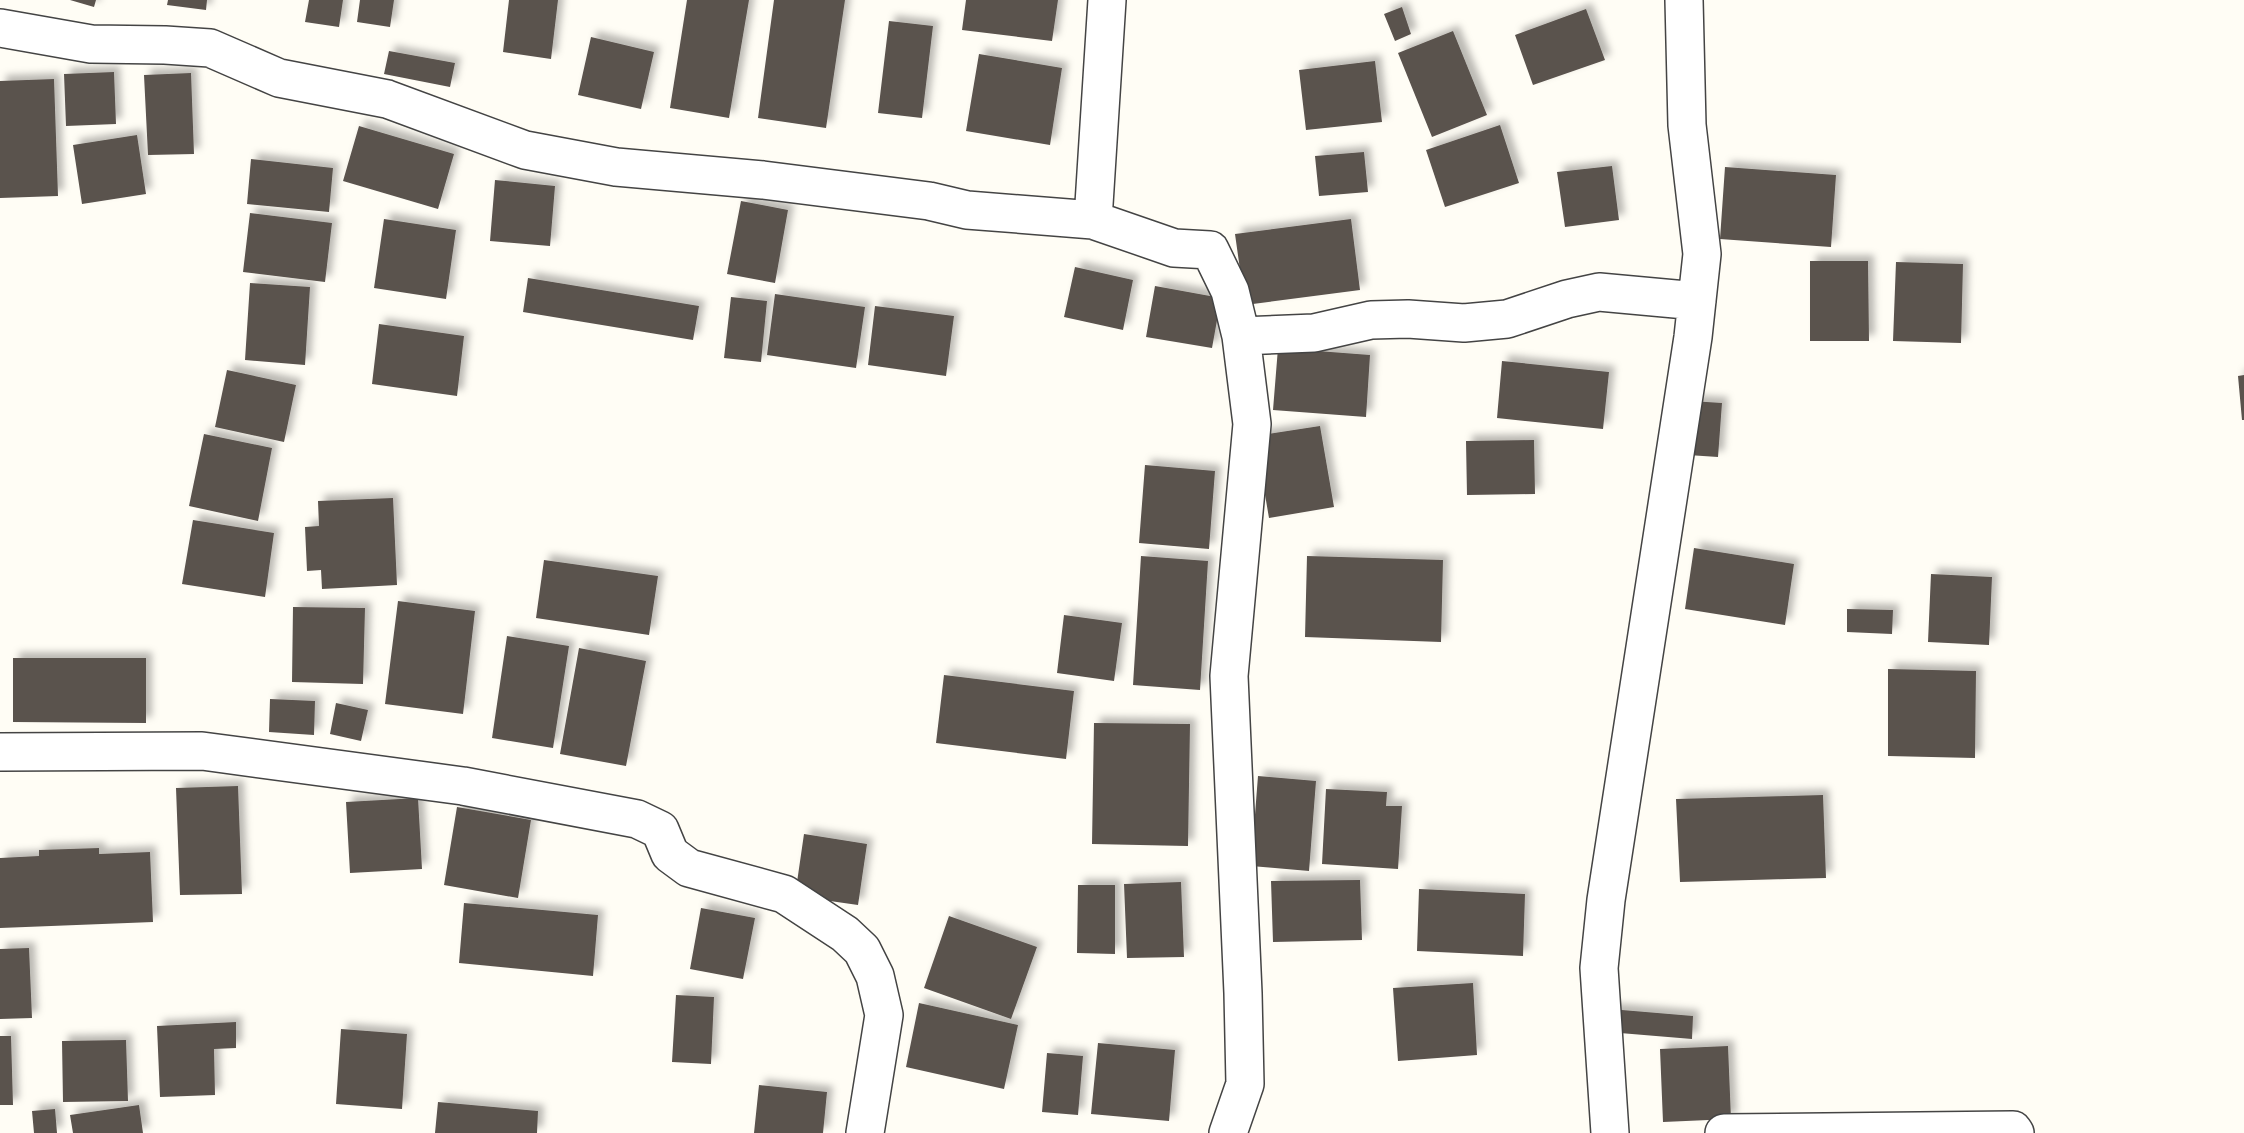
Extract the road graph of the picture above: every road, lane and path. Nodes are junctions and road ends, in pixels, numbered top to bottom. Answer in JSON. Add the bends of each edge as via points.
{"nodes":[{"id":1,"x":1107,"y":0,"type":"edge"},
{"id":2,"x":1684,"y":0,"type":"edge"},
{"id":3,"x":0,"y":28,"type":"edge"},
{"id":4,"x":1093,"y":220,"type":"junction"},
{"id":5,"x":1698,"y":301,"type":"junction"},
{"id":6,"x":1241,"y":336,"type":"junction"},
{"id":7,"x":0,"y":752,"type":"edge"},
{"id":8,"x":865,"y":1133,"type":"edge"},
{"id":9,"x":1228,"y":1133,"type":"edge"},
{"id":10,"x":1610,"y":1133,"type":"edge"},
{"id":11,"x":1724,"y":1133,"type":"edge"},
{"id":12,"x":2015,"y":1133,"type":"edge"}],
"edges":[{"from":1,"to":4,"type":"street"},
{"from":2,"to":5,"type":"street","via":[[1687,125],[1702,254]]},
{"from":3,"to":4,"type":"street","via":[[91,44],[210,48],[279,78],[387,99],[525,150],[603,165],[929,201],[967,211]]},
{"from":4,"to":6,"type":"street","via":[[1174,248],[1210,250],[1230,291]]},
{"from":5,"to":6,"type":"street","via":[[1600,292],[1507,319],[1464,323],[1371,320],[1314,332]]},
{"from":5,"to":10,"type":"street","via":[[1606,900],[1600,968]]},
{"from":6,"to":9,"type":"street","via":[[1252,424],[1229,676],[1245,1084]]},
{"from":7,"to":8,"type":"street","via":[[202,751],[463,786],[637,820],[660,830],[670,854],[689,868],[784,894],[862,950],[875,976],[884,1015]]},
{"from":11,"to":12,"type":"street"}]}
